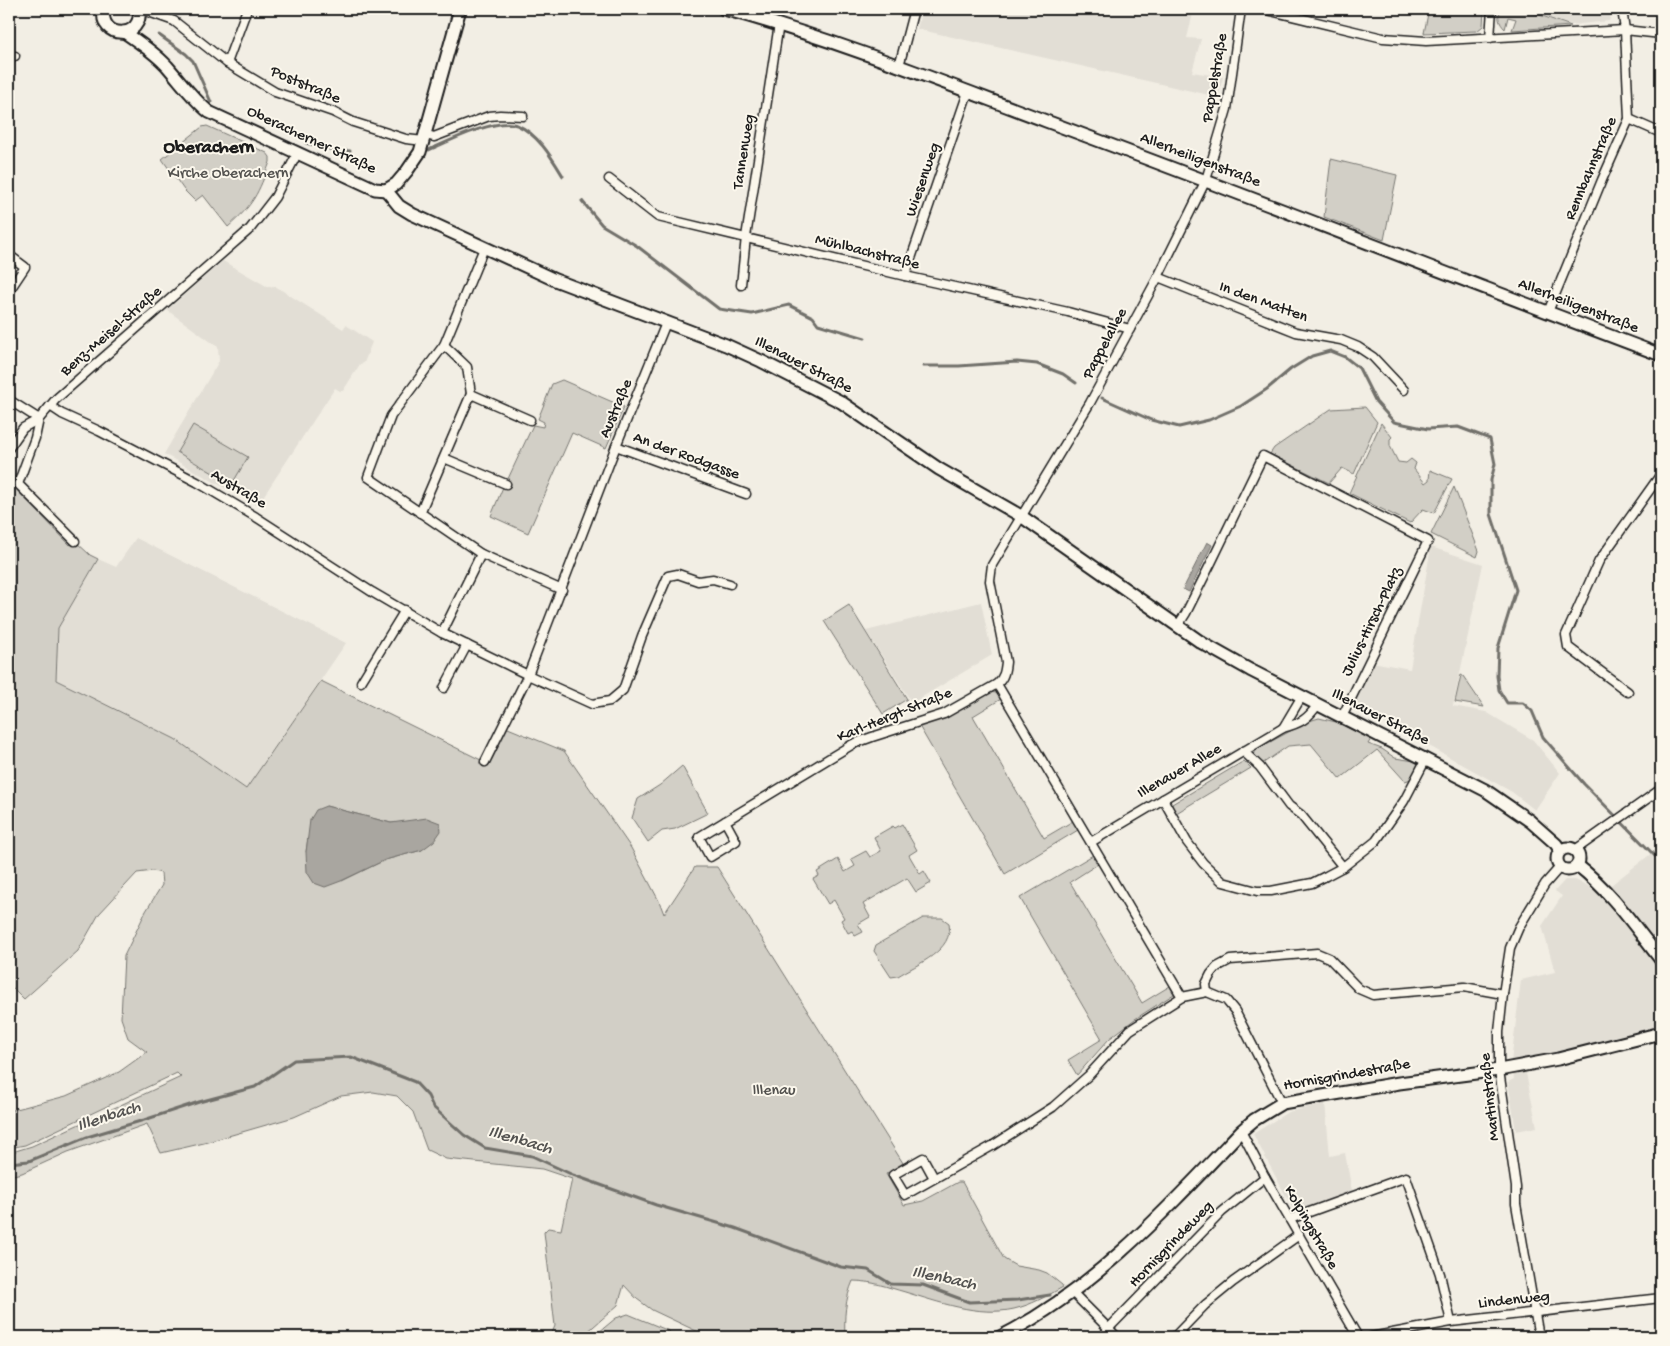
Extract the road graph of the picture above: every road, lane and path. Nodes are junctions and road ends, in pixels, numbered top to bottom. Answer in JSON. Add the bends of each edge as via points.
{"nodes":[{"id":1,"x":247,"y":9,"type":"edge"},
{"id":2,"x":460,"y":9,"type":"edge"},
{"id":3,"x":724,"y":9,"type":"edge"},
{"id":4,"x":914,"y":9,"type":"edge"},
{"id":5,"x":1241,"y":9,"type":"edge"},
{"id":6,"x":1263,"y":9,"type":"edge"},
{"id":7,"x":1492,"y":9,"type":"edge"},
{"id":8,"x":1622,"y":9,"type":"edge"},
{"id":9,"x":103,"y":10,"type":"edge"},
{"id":10,"x":135,"y":19,"type":"edge"},
{"id":11,"x":779,"y":24,"type":"junction"},
{"id":12,"x":1625,"y":30,"type":"junction"},
{"id":13,"x":1661,"y":34,"type":"edge"},
{"id":14,"x":1490,"y":38,"type":"junction"},
{"id":15,"x":228,"y":63,"type":"junction"},
{"id":16,"x":899,"y":66,"type":"junction"},
{"id":17,"x":968,"y":92,"type":"junction"},
{"id":18,"x":523,"y":116,"type":"dead end"},
{"id":19,"x":1629,"y":119,"type":"junction"},
{"id":20,"x":1661,"y":133,"type":"edge"},
{"id":21,"x":423,"y":143,"type":"junction"},
{"id":22,"x":297,"y":154,"type":"junction"},
{"id":23,"x":609,"y":179,"type":"dead end"},
{"id":24,"x":1206,"y":180,"type":"junction"},
{"id":25,"x":386,"y":190,"type":"junction"},
{"id":26,"x":746,"y":237,"type":"junction"},
{"id":27,"x":484,"y":248,"type":"junction"},
{"id":28,"x":9,"y":255,"type":"edge"},
{"id":29,"x":905,"y":276,"type":"junction"},
{"id":30,"x":1158,"y":277,"type":"junction"},
{"id":31,"x":741,"y":285,"type":"dead end"},
{"id":32,"x":9,"y":291,"type":"edge"},
{"id":33,"x":1548,"y":312,"type":"junction"},
{"id":34,"x":666,"y":323,"type":"junction"},
{"id":35,"x":1130,"y":329,"type":"junction"},
{"id":36,"x":444,"y":345,"type":"junction"},
{"id":37,"x":1661,"y":356,"type":"edge"},
{"id":38,"x":1404,"y":390,"type":"dead end"},
{"id":39,"x":471,"y":394,"type":"junction"},
{"id":40,"x":9,"y":400,"type":"edge"},
{"id":41,"x":50,"y":406,"type":"junction"},
{"id":42,"x":39,"y":419,"type":"junction"},
{"id":43,"x":530,"y":420,"type":"dead end"},
{"id":44,"x":616,"y":446,"type":"junction"},
{"id":45,"x":9,"y":448,"type":"edge"},
{"id":46,"x":444,"y":458,"type":"junction"},
{"id":47,"x":1661,"y":474,"type":"edge"},
{"id":48,"x":506,"y":484,"type":"dead end"},
{"id":49,"x":746,"y":494,"type":"dead end"},
{"id":50,"x":420,"y":513,"type":"junction"},
{"id":51,"x":1021,"y":516,"type":"junction"},
{"id":52,"x":75,"y":541,"type":"dead end"},
{"id":53,"x":480,"y":554,"type":"junction"},
{"id":54,"x":730,"y":584,"type":"dead end"},
{"id":55,"x":562,"y":590,"type":"junction"},
{"id":56,"x":405,"y":610,"type":"junction"},
{"id":57,"x":1177,"y":627,"type":"junction"},
{"id":58,"x":442,"y":632,"type":"junction"},
{"id":59,"x":467,"y":645,"type":"junction"},
{"id":60,"x":528,"y":676,"type":"junction"},
{"id":61,"x":361,"y":682,"type":"dead end"},
{"id":62,"x":997,"y":684,"type":"junction"},
{"id":63,"x":444,"y":688,"type":"dead end"},
{"id":64,"x":1628,"y":692,"type":"dead end"},
{"id":65,"x":1302,"y":696,"type":"junction"},
{"id":66,"x":1318,"y":704,"type":"junction"},
{"id":67,"x":1342,"y":716,"type":"junction"},
{"id":68,"x":1284,"y":728,"type":"junction"},
{"id":69,"x":1243,"y":751,"type":"junction"},
{"id":70,"x":1426,"y":759,"type":"junction"},
{"id":71,"x":485,"y":762,"type":"dead end"},
{"id":72,"x":1661,"y":790,"type":"edge"},
{"id":73,"x":1163,"y":799,"type":"junction"},
{"id":74,"x":725,"y":821,"type":"junction"},
{"id":75,"x":1091,"y":842,"type":"junction"},
{"id":76,"x":1560,"y":850,"type":"junction"},
{"id":77,"x":1575,"y":850,"type":"junction"},
{"id":78,"x":1577,"y":865,"type":"junction"},
{"id":79,"x":1342,"y":867,"type":"junction"},
{"id":80,"x":1560,"y":867,"type":"junction"},
{"id":81,"x":1661,"y":960,"type":"edge"},
{"id":82,"x":1207,"y":992,"type":"junction"},
{"id":83,"x":1503,"y":994,"type":"junction"},
{"id":84,"x":1182,"y":996,"type":"junction"},
{"id":85,"x":1661,"y":1033,"type":"edge"},
{"id":86,"x":1499,"y":1070,"type":"junction"},
{"id":87,"x":1282,"y":1103,"type":"junction"},
{"id":88,"x":1242,"y":1131,"type":"junction"},
{"id":89,"x":1264,"y":1177,"type":"junction"},
{"id":90,"x":934,"y":1178,"type":"junction"},
{"id":91,"x":1290,"y":1219,"type":"junction"},
{"id":92,"x":1299,"y":1235,"type":"junction"},
{"id":93,"x":1072,"y":1292,"type":"junction"},
{"id":94,"x":1661,"y":1298,"type":"edge"},
{"id":95,"x":1535,"y":1312,"type":"junction"},
{"id":96,"x":1451,"y":1322,"type":"junction"},
{"id":97,"x":1108,"y":1329,"type":"junction"},
{"id":98,"x":1000,"y":1337,"type":"edge"},
{"id":99,"x":1103,"y":1337,"type":"edge"},
{"id":100,"x":1117,"y":1337,"type":"edge"},
{"id":101,"x":1174,"y":1337,"type":"edge"},
{"id":102,"x":1358,"y":1337,"type":"edge"},
{"id":103,"x":1371,"y":1337,"type":"edge"},
{"id":104,"x":1539,"y":1337,"type":"edge"}],
"edges":[{"from":1,"to":15,"type":"street"},
{"from":2,"to":21,"type":"main road","name":"Oberacherner Straße"},
{"from":3,"to":11,"type":"main road","name":"Allerheiligenstraße"},
{"from":4,"to":16,"type":"street"},
{"from":5,"to":24,"type":"street","name":"Pappelstraße","via":[[1227,109]]},
{"from":6,"to":14,"type":"street","via":[[1383,38],[1426,41]]},
{"from":7,"to":14,"type":"street"},
{"from":8,"to":12,"type":"street","name":"Rennbahnstraße"},
{"from":9,"to":10,"type":"main road","name":"Oberacherner Straße","via":[[108,28],[119,32]]},
{"from":10,"to":15,"type":"street","name":"Poststraße","via":[[174,21]]},
{"from":10,"to":22,"type":"main road","name":"Oberacherner Straße","via":[[142,44],[198,103],[209,112]]},
{"from":11,"to":16,"type":"main road","name":"Allerheiligenstraße"},
{"from":11,"to":26,"type":"street","name":"Tannenweg"},
{"from":12,"to":13,"type":"street"},
{"from":12,"to":14,"type":"street"},
{"from":12,"to":19,"type":"street","name":"Rennbahnstraße"},
{"from":15,"to":21,"type":"street","name":"Poststraße","via":[[275,92],[353,122]]},
{"from":16,"to":17,"type":"main road","name":"Allerheiligenstraße"},
{"from":17,"to":24,"type":"main road","name":"Allerheiligenstraße"},
{"from":17,"to":29,"type":"street","name":"Wiesenweg"},
{"from":18,"to":21,"type":"street","name":"Poststraße","via":[[489,116]]},
{"from":19,"to":20,"type":"street"},
{"from":19,"to":33,"type":"street","name":"Rennbahnstraße"},
{"from":21,"to":25,"type":"main road","name":"Oberacherner Straße","via":[[408,171]]},
{"from":22,"to":25,"type":"main road","name":"Oberacherner Straße","via":[[375,189]]},
{"from":22,"to":41,"type":"street","name":"Benz-Meisel-Straße","via":[[276,197],[250,229]]},
{"from":23,"to":26,"type":"street","name":"Mühlbachstraße","via":[[658,217]]},
{"from":24,"to":30,"type":"street","name":"Pappelallee"},
{"from":24,"to":33,"type":"main road","name":"Allerheiligenstraße"},
{"from":25,"to":27,"type":"main road","name":"Illenauer Straße","via":[[399,206],[412,214]]},
{"from":26,"to":29,"type":"street","name":"Mühlbachstraße"},
{"from":26,"to":31,"type":"street","name":"Tannenweg"},
{"from":27,"to":34,"type":"main road","name":"Illenauer Straße","via":[[555,280]]},
{"from":27,"to":36,"type":"street"},
{"from":28,"to":32,"type":"street","via":[[25,267]]},
{"from":29,"to":35,"type":"street","name":"Mühlbachstraße"},
{"from":30,"to":35,"type":"street","name":"Pappelallee"},
{"from":30,"to":38,"type":"street","name":"In den Matten","via":[[1296,332],[1341,340],[1358,347],[1373,357]]},
{"from":33,"to":37,"type":"main road","name":"Allerheiligenstraße"},
{"from":34,"to":44,"type":"street","name":"Austraße"},
{"from":34,"to":51,"type":"main road","name":"Illenauer Straße","via":[[734,349],[841,402],[939,469]]},
{"from":35,"to":51,"type":"street","name":"Pappelallee","via":[[1090,403]]},
{"from":36,"to":39,"type":"street","via":[[467,367]]},
{"from":36,"to":50,"type":"street","via":[[391,416],[368,477]]},
{"from":39,"to":43,"type":"street"},
{"from":39,"to":46,"type":"street"},
{"from":40,"to":42,"type":"street"},
{"from":41,"to":42,"type":"street","name":"Benz-Meisel-Straße"},
{"from":41,"to":56,"type":"street","name":"Austraße","via":[[197,482]]},
{"from":42,"to":45,"type":"street","via":[[23,428]]},
{"from":42,"to":52,"type":"street","name":"Benz-Meisel-Straße","via":[[18,484]]},
{"from":44,"to":49,"type":"street","name":"An der Rodgasse"},
{"from":44,"to":55,"type":"street","name":"Austraße"},
{"from":46,"to":48,"type":"street"},
{"from":46,"to":50,"type":"street"},
{"from":47,"to":64,"type":"street","via":[[1599,561],[1566,635],[1568,647]]},
{"from":50,"to":53,"type":"street"},
{"from":51,"to":57,"type":"main road","name":"Illenauer Straße"},
{"from":51,"to":62,"type":"street","via":[[992,566],[990,581],[1006,662],[1004,675]]},
{"from":53,"to":55,"type":"street"},
{"from":53,"to":58,"type":"street"},
{"from":54,"to":60,"type":"street","via":[[713,578],[698,580],[678,574],[668,576],[623,690],[610,701],[592,704]]},
{"from":55,"to":60,"type":"street","name":"Austraße"},
{"from":56,"to":58,"type":"street","name":"Austraße"},
{"from":56,"to":61,"type":"street"},
{"from":57,"to":65,"type":"main road","name":"Illenauer Straße","via":[[1202,644]]},
{"from":57,"to":67,"type":"street","name":"Julius-Hirsch-Platz","via":[[1263,456],[1428,540]]},
{"from":58,"to":59,"type":"street","name":"Austraße"},
{"from":59,"to":60,"type":"street","name":"Austraße"},
{"from":59,"to":63,"type":"street"},
{"from":60,"to":71,"type":"street","name":"Austraße"},
{"from":62,"to":74,"type":"street","name":"Karl-Hergt-Straße","via":[[944,714],[853,744]]},
{"from":62,"to":75,"type":"street"},
{"from":65,"to":66,"type":"main road","name":"Illenauer Straße"},
{"from":65,"to":68,"type":"street"},
{"from":66,"to":67,"type":"main road","name":"Illenauer Straße"},
{"from":66,"to":68,"type":"street","name":"Illenauer Allee","via":[[1310,716]]},
{"from":67,"to":70,"type":"main road","name":"Illenauer Straße"},
{"from":68,"to":69,"type":"street","name":"Illenauer Allee"},
{"from":69,"to":73,"type":"street","name":"Illenauer Allee"},
{"from":69,"to":79,"type":"street","via":[[1260,767],[1289,806],[1301,815]]},
{"from":70,"to":76,"type":"main road","name":"Illenauer Straße","via":[[1509,806]]},
{"from":70,"to":79,"type":"street","via":[[1404,801],[1376,841]]},
{"from":72,"to":77,"type":"street"},
{"from":73,"to":75,"type":"street","name":"Illenauer Allee"},
{"from":73,"to":79,"type":"street","via":[[1187,842],[1223,882],[1257,891],[1271,891],[1312,883]]},
{"from":74,"to":74,"type":"street","name":"Karl-Hergt-Straße","via":[[699,837],[710,858],[736,841]]},
{"from":75,"to":84,"type":"street"},
{"from":76,"to":77,"type":"main road","via":[[1568,847]]},
{"from":76,"to":80,"type":"main road","via":[[1556,857]]},
{"from":77,"to":78,"type":"main road","via":[[1579,857]]},
{"from":78,"to":80,"type":"main road","via":[[1569,870]]},
{"from":78,"to":81,"type":"main road","via":[[1613,900]]},
{"from":80,"to":83,"type":"street","name":"Martinstraße","via":[[1545,884],[1510,948]]},
{"from":82,"to":83,"type":"street","via":[[1206,984],[1211,974],[1230,960],[1317,953],[1329,958],[1359,989],[1373,996],[1464,987]]},
{"from":82,"to":84,"type":"street"},
{"from":82,"to":87,"type":"street","via":[[1226,1000],[1235,1012]]},
{"from":83,"to":86,"type":"street","name":"Martinstraße","via":[[1498,1032]]},
{"from":84,"to":90,"type":"street","via":[[1130,1030],[1089,1075],[1053,1107]]},
{"from":85,"to":86,"type":"main road","name":"Hornisgrindestraße"},
{"from":86,"to":87,"type":"main road","name":"Hornisgrindestraße"},
{"from":86,"to":95,"type":"street","name":"Martinstraße","via":[[1516,1204]]},
{"from":87,"to":88,"type":"main road","name":"Hornisgrindestraße"},
{"from":88,"to":89,"type":"street","name":"Kolpingstraße"},
{"from":88,"to":93,"type":"main road","name":"Hornisgrindestraße","via":[[1162,1214]]},
{"from":89,"to":91,"type":"street","name":"Kolpingstraße"},
{"from":89,"to":97,"type":"street","name":"Hornisgrindeweg","via":[[1222,1212]]},
{"from":90,"to":90,"type":"street","via":[[905,1196],[893,1175],[923,1158]]},
{"from":91,"to":92,"type":"street","name":"Kolpingstraße"},
{"from":91,"to":96,"type":"street","via":[[1406,1177],[1440,1274]]},
{"from":92,"to":101,"type":"street","via":[[1233,1282]]},
{"from":92,"to":102,"type":"street","name":"Kolpingstraße"},
{"from":93,"to":97,"type":"street"},
{"from":93,"to":98,"type":"main road","name":"Hornisgrindestraße","via":[[1036,1318]]},
{"from":94,"to":95,"type":"street","name":"Lindenweg"},
{"from":95,"to":96,"type":"street","name":"Lindenweg"},
{"from":95,"to":104,"type":"street","name":"Martinstraße"},
{"from":96,"to":103,"type":"street","name":"Lindenweg"},
{"from":97,"to":99,"type":"street","name":"Hornisgrindeweg"},
{"from":97,"to":100,"type":"street"}]}
